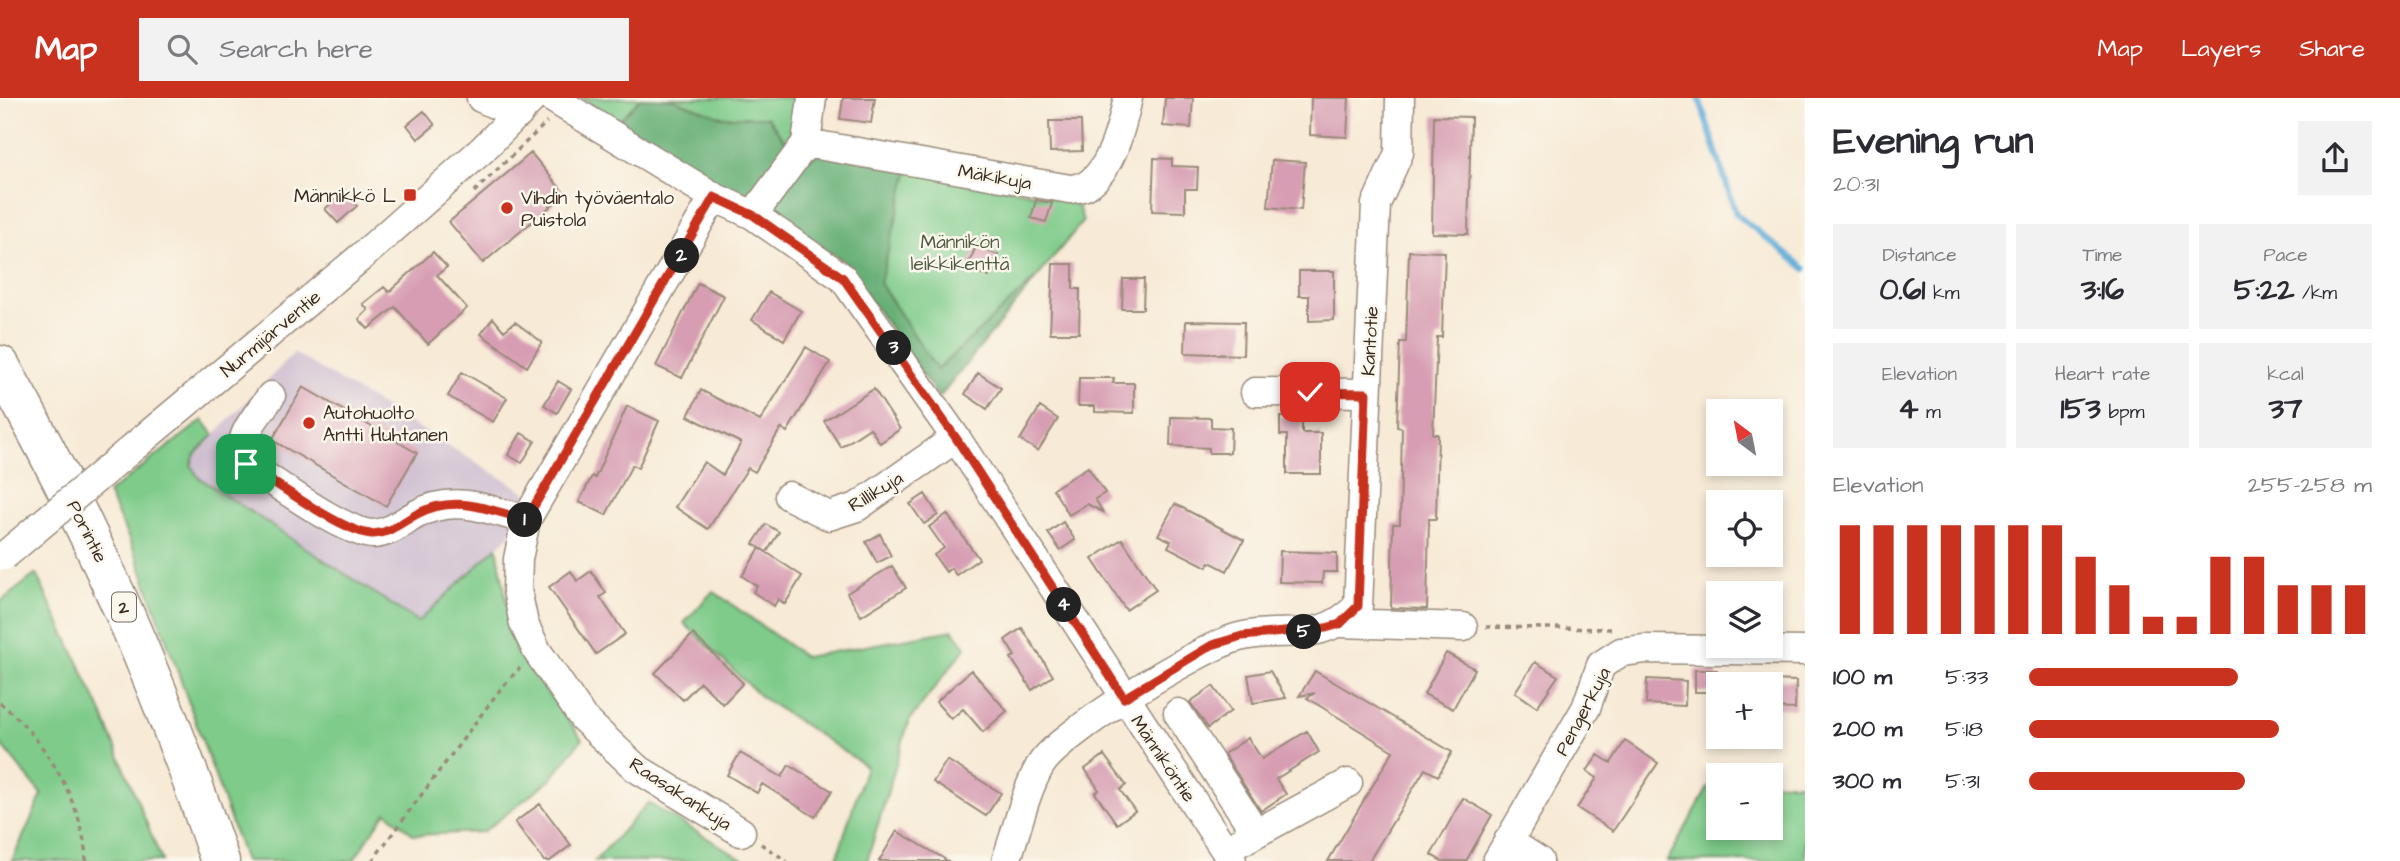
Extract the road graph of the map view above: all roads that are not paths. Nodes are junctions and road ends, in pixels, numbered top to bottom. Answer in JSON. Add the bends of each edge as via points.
{"nodes":[{"id":1,"x":481,"y":98,"type":"edge"},
{"id":2,"x":552,"y":98,"type":"edge"},
{"id":3,"x":812,"y":98,"type":"edge"},
{"id":4,"x":1128,"y":98,"type":"edge"},
{"id":5,"x":1400,"y":98,"type":"edge"},
{"id":6,"x":525,"y":106,"type":"edge"},
{"id":7,"x":806,"y":143,"type":"junction"},
{"id":8,"x":714,"y":197,"type":"junction"},
{"id":9,"x":753,"y":215,"type":"junction"},
{"id":10,"x":0,"y":365,"type":"edge"},
{"id":11,"x":1255,"y":392,"type":"dead end"},
{"id":12,"x":1366,"y":393,"type":"junction"},
{"id":13,"x":271,"y":396,"type":"dead end"},
{"id":14,"x":956,"y":438,"type":"junction"},
{"id":15,"x":789,"y":496,"type":"dead end"},
{"id":16,"x":526,"y":520,"type":"junction"},
{"id":17,"x":2,"y":558,"type":"edge"},
{"id":18,"x":1340,"y":624,"type":"junction"},
{"id":19,"x":1463,"y":627,"type":"road end"},
{"id":20,"x":1805,"y":651,"type":"edge"},
{"id":21,"x":1124,"y":698,"type":"junction"},
{"id":22,"x":1178,"y":713,"type":"dead end"},
{"id":23,"x":1348,"y":783,"type":"dead end"},
{"id":24,"x":741,"y":832,"type":"road end"},
{"id":25,"x":1256,"y":833,"type":"junction"},
{"id":26,"x":1503,"y":851,"type":"edge"},
{"id":27,"x":1228,"y":856,"type":"edge"},
{"id":28,"x":220,"y":861,"type":"edge"},
{"id":29,"x":1006,"y":861,"type":"edge"},
{"id":30,"x":1539,"y":861,"type":"edge"}],
"edges":[{"from":1,"to":6,"type":"street"},
{"from":2,"to":8,"type":"street","name":"Männiköntie"},
{"from":3,"to":7,"type":"street"},
{"from":4,"to":7,"type":"street","name":"Mäkikuja","via":[[1103,167],[1087,186],[1070,189]]},
{"from":5,"to":12,"type":"street","name":"Kantotie","via":[[1399,153],[1376,204]]},
{"from":6,"to":17,"type":"street","name":"Nurmijärventie","bridge":true,"via":[[361,257]]},
{"from":7,"to":9,"type":"street"},
{"from":8,"to":9,"type":"street","name":"Männiköntie"},
{"from":8,"to":16,"type":"street","name":"Raasakankuja"},
{"from":9,"to":14,"type":"street","name":"Männiköntie","via":[[843,278]]},
{"from":10,"to":28,"type":"highway","name":"Porintie","number":"2","via":[[121,600],[183,751]]},
{"from":11,"to":12,"type":"street"},
{"from":12,"to":18,"type":"street","name":"Kantotie","via":[[1358,606]]},
{"from":13,"to":16,"type":"street","via":[[242,438],[240,450],[246,464],[346,526],[371,534],[392,530],[439,504],[467,503]]},
{"from":14,"to":15,"type":"street","name":"Rillikuja","via":[[857,507],[829,516]]},
{"from":14,"to":21,"type":"street","name":"Männiköntie"},
{"from":16,"to":24,"type":"street","name":"Raasakankuja","via":[[517,590],[524,624],[583,718],[636,768]]},
{"from":18,"to":19,"type":"street"},
{"from":18,"to":21,"type":"street","via":[[1242,636],[1212,645]]},
{"from":20,"to":26,"type":"street","name":"Pengerkuja","via":[[1620,652],[1601,665],[1586,708]]},
{"from":21,"to":27,"type":"street","name":"Männiköntie"},
{"from":21,"to":29,"type":"street","via":[[1040,764]]},
{"from":22,"to":25,"type":"street"},
{"from":23,"to":25,"type":"street"},
{"from":25,"to":27,"type":"street"},
{"from":26,"to":30,"type":"street"}]}
